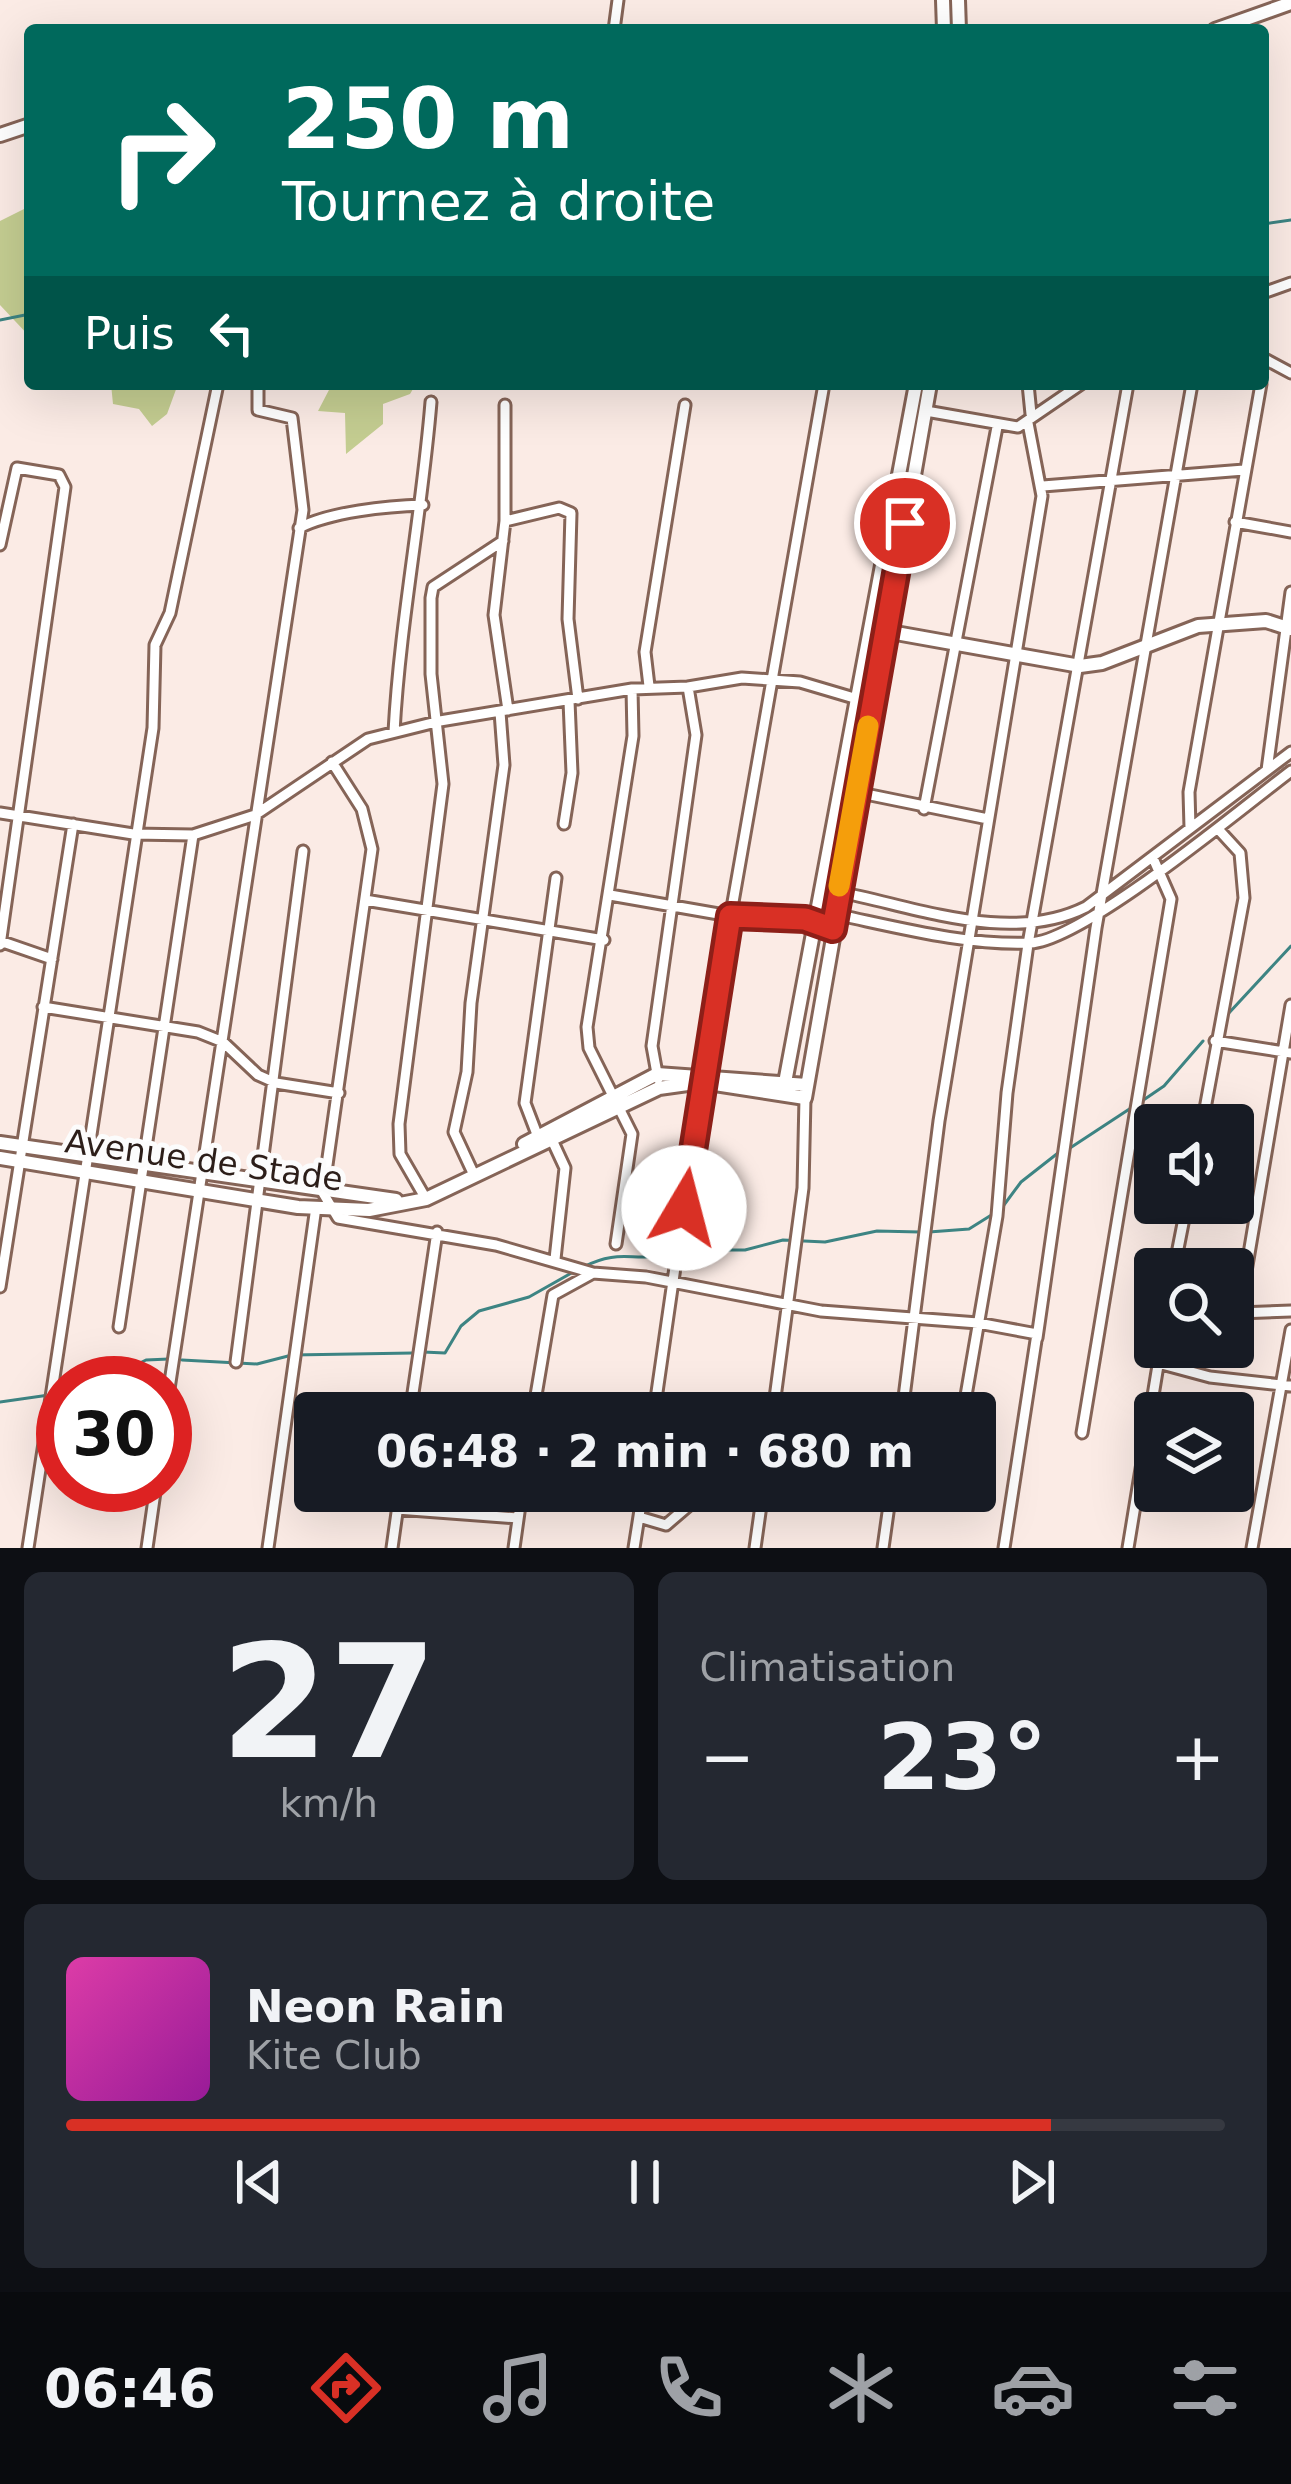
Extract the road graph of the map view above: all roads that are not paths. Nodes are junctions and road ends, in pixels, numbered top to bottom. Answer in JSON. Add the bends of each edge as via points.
{"nodes":[{"id":1,"x":1291,"y":3,"type":"edge"},
{"id":2,"x":1232,"y":24,"type":"edge"},
{"id":3,"x":217,"y":390,"type":"edge"},
{"id":4,"x":258,"y":390,"type":"edge"},
{"id":5,"x":823,"y":390,"type":"edge"},
{"id":6,"x":915,"y":390,"type":"edge"},
{"id":7,"x":930,"y":390,"type":"edge"},
{"id":8,"x":1028,"y":390,"type":"edge"},
{"id":9,"x":1073,"y":390,"type":"edge"},
{"id":10,"x":1127,"y":390,"type":"edge"},
{"id":11,"x":1191,"y":390,"type":"edge"},
{"id":12,"x":1260,"y":390,"type":"edge"},
{"id":13,"x":431,"y":402,"type":"dead end"},
{"id":14,"x":505,"y":404,"type":"dead end"},
{"id":15,"x":685,"y":405,"type":"dead end"},
{"id":16,"x":926,"y":411,"type":"junction"},
{"id":17,"x":1030,"y":419,"type":"junction"},
{"id":18,"x":997,"y":427,"type":"junction"},
{"id":19,"x":1244,"y":470,"type":"junction"},
{"id":20,"x":1175,"y":475,"type":"junction"},
{"id":21,"x":1110,"y":479,"type":"junction"},
{"id":22,"x":1043,"y":486,"type":"junction"},
{"id":23,"x":423,"y":505,"type":"junction"},
{"id":24,"x":506,"y":521,"type":"junction"},
{"id":25,"x":1235,"y":522,"type":"junction"},
{"id":26,"x":299,"y":528,"type":"junction"},
{"id":27,"x":1291,"y":532,"type":"edge"},
{"id":28,"x":503,"y":542,"type":"junction"},
{"id":29,"x":0,"y":545,"type":"edge"},
{"id":30,"x":1291,"y":592,"type":"edge"},
{"id":31,"x":1216,"y":626,"type":"junction"},
{"id":32,"x":1288,"y":627,"type":"edge"},
{"id":33,"x":878,"y":630,"type":"junction"},
{"id":34,"x":1149,"y":643,"type":"junction"},
{"id":35,"x":955,"y":645,"type":"junction"},
{"id":36,"x":1016,"y":658,"type":"junction"},
{"id":37,"x":1080,"y":666,"type":"junction"},
{"id":38,"x":770,"y":680,"type":"junction"},
{"id":39,"x":649,"y":686,"type":"junction"},
{"id":40,"x":688,"y":687,"type":"junction"},
{"id":41,"x":632,"y":688,"type":"junction"},
{"id":42,"x":573,"y":700,"type":"junction"},
{"id":43,"x":864,"y":702,"type":"junction"},
{"id":44,"x":504,"y":711,"type":"junction"},
{"id":45,"x":440,"y":722,"type":"junction"},
{"id":46,"x":394,"y":732,"type":"junction"},
{"id":47,"x":1291,"y":752,"type":"edge"},
{"id":48,"x":332,"y":762,"type":"junction"},
{"id":49,"x":1267,"y":770,"type":"junction"},
{"id":50,"x":1291,"y":771,"type":"edge"},
{"id":51,"x":841,"y":789,"type":"junction"},
{"id":52,"x":856,"y":793,"type":"junction"},
{"id":53,"x":924,"y":809,"type":"junction"},
{"id":54,"x":0,"y":813,"type":"edge"},
{"id":55,"x":256,"y":815,"type":"junction"},
{"id":56,"x":18,"y":816,"type":"junction"},
{"id":57,"x":988,"y":819,"type":"junction"},
{"id":58,"x":73,"y":824,"type":"junction"},
{"id":59,"x":564,"y":824,"type":"dead end"},
{"id":60,"x":1190,"y":828,"type":"junction"},
{"id":61,"x":1218,"y":829,"type":"junction"},
{"id":62,"x":133,"y":834,"type":"junction"},
{"id":63,"x":194,"y":835,"type":"junction"},
{"id":64,"x":303,"y":851,"type":"dead end"},
{"id":65,"x":1153,"y":858,"type":"junction"},
{"id":66,"x":1160,"y":871,"type":"junction"},
{"id":67,"x":556,"y":878,"type":"dead end"},
{"id":68,"x":825,"y":883,"type":"junction"},
{"id":69,"x":838,"y":892,"type":"junction"},
{"id":70,"x":1104,"y":894,"type":"junction"},
{"id":71,"x":610,"y":896,"type":"junction"},
{"id":72,"x":365,"y":900,"type":"junction"},
{"id":73,"x":672,"y":906,"type":"junction"},
{"id":74,"x":427,"y":911,"type":"junction"},
{"id":75,"x":1099,"y":912,"type":"junction"},
{"id":76,"x":730,"y":916,"type":"junction"},
{"id":77,"x":817,"y":917,"type":"junction"},
{"id":78,"x":972,"y":918,"type":"junction"},
{"id":79,"x":483,"y":920,"type":"junction"},
{"id":80,"x":834,"y":922,"type":"junction"},
{"id":81,"x":1033,"y":925,"type":"junction"},
{"id":82,"x":547,"y":930,"type":"junction"},
{"id":83,"x":969,"y":938,"type":"junction"},
{"id":84,"x":604,"y":940,"type":"junction"},
{"id":85,"x":0,"y":942,"type":"edge"},
{"id":86,"x":1028,"y":944,"type":"junction"},
{"id":87,"x":52,"y":959,"type":"junction"},
{"id":88,"x":1291,"y":1004,"type":"edge"},
{"id":89,"x":43,"y":1007,"type":"junction"},
{"id":90,"x":107,"y":1016,"type":"junction"},
{"id":91,"x":166,"y":1025,"type":"junction"},
{"id":92,"x":1215,"y":1040,"type":"junction"},
{"id":93,"x":223,"y":1042,"type":"junction"},
{"id":94,"x":1287,"y":1053,"type":"edge"},
{"id":95,"x":702,"y":1078,"type":"junction"},
{"id":96,"x":786,"y":1080,"type":"junction"},
{"id":97,"x":658,"y":1081,"type":"junction"},
{"id":98,"x":276,"y":1083,"type":"junction"},
{"id":99,"x":338,"y":1093,"type":"junction"},
{"id":100,"x":784,"y":1095,"type":"junction"},
{"id":101,"x":806,"y":1099,"type":"junction"},
{"id":102,"x":617,"y":1102,"type":"junction"},
{"id":103,"x":1205,"y":1104,"type":"edge"},
{"id":104,"x":545,"y":1138,"type":"junction"},
{"id":105,"x":0,"y":1143,"type":"edge"},
{"id":106,"x":23,"y":1154,"type":"junction"},
{"id":107,"x":0,"y":1158,"type":"edge"},
{"id":108,"x":85,"y":1163,"type":"junction"},
{"id":109,"x":143,"y":1172,"type":"junction"},
{"id":110,"x":473,"y":1173,"type":"junction"},
{"id":111,"x":197,"y":1182,"type":"junction"},
{"id":112,"x":259,"y":1190,"type":"junction"},
{"id":113,"x":323,"y":1193,"type":"junction"},
{"id":114,"x":424,"y":1197,"type":"junction"},
{"id":115,"x":316,"y":1208,"type":"junction"},
{"id":116,"x":332,"y":1208,"type":"junction"},
{"id":117,"x":437,"y":1232,"type":"junction"},
{"id":118,"x":616,"y":1244,"type":"dead end"},
{"id":119,"x":1249,"y":1248,"type":"edge"},
{"id":120,"x":555,"y":1259,"type":"junction"},
{"id":121,"x":592,"y":1273,"type":"junction"},
{"id":122,"x":674,"y":1282,"type":"junction"},
{"id":123,"x":0,"y":1287,"type":"edge"},
{"id":124,"x":787,"y":1304,"type":"junction"},
{"id":125,"x":1291,"y":1312,"type":"edge"},
{"id":126,"x":1254,"y":1313,"type":"edge"},
{"id":127,"x":915,"y":1317,"type":"junction"},
{"id":128,"x":978,"y":1323,"type":"junction"},
{"id":129,"x":119,"y":1327,"type":"dead end"},
{"id":130,"x":1291,"y":1330,"type":"edge"},
{"id":131,"x":1037,"y":1334,"type":"junction"},
{"id":132,"x":173,"y":1356,"type":"edge"},
{"id":133,"x":236,"y":1362,"type":"dead end"},
{"id":134,"x":1157,"y":1368,"type":"edge"},
{"id":135,"x":1177,"y":1368,"type":"edge"},
{"id":136,"x":1286,"y":1386,"type":"edge"},
{"id":137,"x":413,"y":1392,"type":"edge"},
{"id":138,"x":536,"y":1392,"type":"edge"},
{"id":139,"x":657,"y":1392,"type":"edge"},
{"id":140,"x":775,"y":1392,"type":"edge"},
{"id":141,"x":905,"y":1392,"type":"edge"},
{"id":142,"x":966,"y":1392,"type":"edge"},
{"id":143,"x":1082,"y":1433,"type":"dead end"},
{"id":144,"x":152,"y":1512,"type":"edge"},
{"id":145,"x":398,"y":1512,"type":"edge"},
{"id":146,"x":438,"y":1512,"type":"edge"},
{"id":147,"x":519,"y":1512,"type":"edge"},
{"id":148,"x":640,"y":1512,"type":"edge"},
{"id":149,"x":681,"y":1512,"type":"edge"},
{"id":150,"x":760,"y":1512,"type":"edge"},
{"id":151,"x":888,"y":1512,"type":"edge"},
{"id":152,"x":639,"y":1517,"type":"junction"},
{"id":153,"x":518,"y":1518,"type":"junction"},
{"id":154,"x":28,"y":1548,"type":"edge"},
{"id":155,"x":147,"y":1548,"type":"edge"},
{"id":156,"x":268,"y":1548,"type":"edge"},
{"id":157,"x":392,"y":1548,"type":"edge"},
{"id":158,"x":514,"y":1548,"type":"edge"},
{"id":159,"x":634,"y":1548,"type":"edge"},
{"id":160,"x":754,"y":1548,"type":"edge"},
{"id":161,"x":884,"y":1548,"type":"edge"},
{"id":162,"x":1004,"y":1548,"type":"edge"},
{"id":163,"x":1128,"y":1548,"type":"edge"},
{"id":164,"x":1252,"y":1548,"type":"edge"}],
"edges":[{"from":1,"to":2,"type":"street"},
{"from":3,"to":62,"type":"street","via":[[170,613],[155,645],[153,728]]},
{"from":4,"to":26,"type":"street","via":[[258,410],[292,418]]},
{"from":5,"to":38,"type":"street"},
{"from":6,"to":33,"type":"street"},
{"from":7,"to":16,"type":"street"},
{"from":8,"to":17,"type":"street"},
{"from":9,"to":17,"type":"street"},
{"from":10,"to":21,"type":"street"},
{"from":11,"to":20,"type":"street"},
{"from":12,"to":19,"type":"street"},
{"from":13,"to":23,"type":"street"},
{"from":14,"to":24,"type":"street"},
{"from":15,"to":39,"type":"street","via":[[645,652]]},
{"from":16,"to":18,"type":"street"},
{"from":16,"to":33,"type":"street"},
{"from":17,"to":18,"type":"street"},
{"from":17,"to":22,"type":"street"},
{"from":18,"to":35,"type":"street"},
{"from":19,"to":20,"type":"street"},
{"from":19,"to":25,"type":"street"},
{"from":20,"to":21,"type":"street"},
{"from":20,"to":34,"type":"street"},
{"from":21,"to":22,"type":"street"},
{"from":21,"to":37,"type":"street"},
{"from":22,"to":36,"type":"street"},
{"from":23,"to":26,"type":"street","via":[[370,506]]},
{"from":23,"to":46,"type":"street","via":[[399,644]]},
{"from":24,"to":28,"type":"street"},
{"from":24,"to":42,"type":"street","via":[[571,512]]},
{"from":25,"to":27,"type":"street"},
{"from":25,"to":31,"type":"street"},
{"from":26,"to":55,"type":"street"},
{"from":28,"to":44,"type":"street","via":[[494,616]]},
{"from":28,"to":45,"type":"street","via":[[433,587],[431,674]]},
{"from":29,"to":56,"type":"street","via":[[17,468],[59,475],[65,487]]},
{"from":30,"to":32,"type":"street"},
{"from":31,"to":32,"type":"street"},
{"from":31,"to":34,"type":"street"},
{"from":31,"to":60,"type":"street"},
{"from":32,"to":49,"type":"street"},
{"from":33,"to":35,"type":"street"},
{"from":33,"to":43,"type":"street"},
{"from":34,"to":37,"type":"street"},
{"from":34,"to":70,"type":"street"},
{"from":35,"to":36,"type":"street"},
{"from":35,"to":53,"type":"street"},
{"from":36,"to":37,"type":"street"},
{"from":36,"to":57,"type":"street"},
{"from":37,"to":81,"type":"street"},
{"from":38,"to":40,"type":"street"},
{"from":38,"to":43,"type":"street"},
{"from":38,"to":76,"type":"street"},
{"from":39,"to":40,"type":"street"},
{"from":39,"to":41,"type":"street"},
{"from":40,"to":73,"type":"street","via":[[696,735]]},
{"from":41,"to":42,"type":"street"},
{"from":41,"to":71,"type":"street","via":[[633,736]]},
{"from":42,"to":44,"type":"street"},
{"from":42,"to":59,"type":"street"},
{"from":43,"to":51,"type":"street"},
{"from":43,"to":52,"type":"street"},
{"from":44,"to":45,"type":"street"},
{"from":44,"to":79,"type":"street"},
{"from":45,"to":46,"type":"street"},
{"from":45,"to":74,"type":"street","via":[[443,784]]},
{"from":46,"to":48,"type":"street"},
{"from":47,"to":49,"type":"street"},
{"from":48,"to":55,"type":"street"},
{"from":48,"to":72,"type":"street","via":[[372,835]]},
{"from":49,"to":60,"type":"street"},
{"from":50,"to":61,"type":"street"},
{"from":51,"to":52,"type":"street"},
{"from":51,"to":68,"type":"street"},
{"from":52,"to":53,"type":"street"},
{"from":52,"to":69,"type":"street"},
{"from":53,"to":57,"type":"street"},
{"from":54,"to":56,"type":"street"},
{"from":55,"to":63,"type":"street"},
{"from":55,"to":93,"type":"street"},
{"from":56,"to":58,"type":"street"},
{"from":56,"to":85,"type":"street"},
{"from":57,"to":78,"type":"street"},
{"from":58,"to":62,"type":"street"},
{"from":58,"to":87,"type":"street"},
{"from":60,"to":65,"type":"street"},
{"from":61,"to":66,"type":"street"},
{"from":61,"to":92,"type":"street","via":[[1240,854],[1244,884]]},
{"from":62,"to":63,"type":"street"},
{"from":62,"to":90,"type":"street"},
{"from":63,"to":91,"type":"street"},
{"from":64,"to":98,"type":"street"},
{"from":65,"to":66,"type":"street"},
{"from":65,"to":70,"type":"street"},
{"from":66,"to":75,"type":"street"},
{"from":66,"to":143,"type":"street","via":[[1171,898]]},
{"from":67,"to":82,"type":"street"},
{"from":68,"to":69,"type":"street"},
{"from":68,"to":77,"type":"street"},
{"from":69,"to":78,"type":"street"},
{"from":69,"to":80,"type":"street"},
{"from":70,"to":75,"type":"street"},
{"from":70,"to":81,"type":"street"},
{"from":71,"to":73,"type":"street"},
{"from":71,"to":84,"type":"street"},
{"from":72,"to":74,"type":"street"},
{"from":72,"to":99,"type":"street"},
{"from":73,"to":76,"type":"street"},
{"from":73,"to":97,"type":"street","via":[[652,1046]]},
{"from":74,"to":79,"type":"street"},
{"from":74,"to":114,"type":"street","via":[[399,1124],[400,1154]]},
{"from":75,"to":86,"type":"street"},
{"from":75,"to":131,"type":"street"},
{"from":76,"to":77,"type":"street"},
{"from":76,"to":95,"type":"street"},
{"from":77,"to":80,"type":"street"},
{"from":77,"to":96,"type":"street"},
{"from":78,"to":81,"type":"street"},
{"from":78,"to":83,"type":"street"},
{"from":79,"to":82,"type":"street"},
{"from":79,"to":110,"type":"street","via":[[454,1132]]},
{"from":80,"to":83,"type":"street"},
{"from":80,"to":101,"type":"street"},
{"from":81,"to":86,"type":"street"},
{"from":82,"to":84,"type":"street"},
{"from":82,"to":104,"type":"street","via":[[525,1087]]},
{"from":83,"to":86,"type":"street"},
{"from":83,"to":127,"type":"street"},
{"from":84,"to":102,"type":"street","via":[[589,1048]]},
{"from":85,"to":87,"type":"street"},
{"from":86,"to":128,"type":"street"},
{"from":87,"to":89,"type":"street"},
{"from":88,"to":94,"type":"street"},
{"from":89,"to":90,"type":"street"},
{"from":89,"to":106,"type":"street"},
{"from":90,"to":91,"type":"street"},
{"from":90,"to":108,"type":"street"},
{"from":91,"to":93,"type":"street"},
{"from":91,"to":109,"type":"street"},
{"from":92,"to":94,"type":"street"},
{"from":92,"to":103,"type":"street"},
{"from":93,"to":98,"type":"street"},
{"from":93,"to":111,"type":"street"},
{"from":94,"to":119,"type":"street"},
{"from":95,"to":96,"type":"street"},
{"from":95,"to":97,"type":"street","name":"Avenue de Stade"},
{"from":95,"to":100,"type":"street","name":"Avenue de Stade"},
{"from":95,"to":122,"type":"street"},
{"from":96,"to":100,"type":"street"},
{"from":96,"to":101,"type":"street"},
{"from":97,"to":102,"type":"street","name":"Avenue de Stade"},
{"from":98,"to":99,"type":"street"},
{"from":98,"to":112,"type":"street"},
{"from":99,"to":113,"type":"street"},
{"from":100,"to":101,"type":"street","name":"Avenue de Stade"},
{"from":101,"to":124,"type":"street"},
{"from":102,"to":104,"type":"street","name":"Avenue de Stade"},
{"from":102,"to":118,"type":"street","via":[[632,1134]]},
{"from":104,"to":110,"type":"street","name":"Avenue de Stade"},
{"from":104,"to":120,"type":"street","via":[[565,1168]]},
{"from":105,"to":106,"type":"street"},
{"from":106,"to":107,"type":"street","name":"Avenue de Stade"},
{"from":106,"to":108,"type":"street","name":"Avenue de Stade"},
{"from":106,"to":123,"type":"street"},
{"from":108,"to":109,"type":"street","name":"Avenue de Stade"},
{"from":108,"to":154,"type":"street"},
{"from":109,"to":111,"type":"street","name":"Avenue de Stade"},
{"from":109,"to":129,"type":"street"},
{"from":110,"to":114,"type":"street","name":"Avenue de Stade"},
{"from":111,"to":112,"type":"street","name":"Avenue de Stade"},
{"from":111,"to":132,"type":"street"},
{"from":112,"to":113,"type":"street"},
{"from":112,"to":115,"type":"street","name":"Avenue de Stade"},
{"from":112,"to":133,"type":"street"},
{"from":113,"to":114,"type":"street"},
{"from":113,"to":116,"type":"street"},
{"from":114,"to":116,"type":"street","name":"Avenue de Stade","via":[[400,1208]]},
{"from":115,"to":116,"type":"street","name":"Avenue de Stade"},
{"from":115,"to":156,"type":"street"},
{"from":116,"to":117,"type":"street","via":[[338,1218],[393,1232]]},
{"from":117,"to":120,"type":"street"},
{"from":117,"to":137,"type":"street"},
{"from":120,"to":121,"type":"street"},
{"from":121,"to":122,"type":"street"},
{"from":121,"to":138,"type":"street","via":[[549,1304]]},
{"from":122,"to":124,"type":"street"},
{"from":122,"to":139,"type":"street"},
{"from":124,"to":127,"type":"street"},
{"from":124,"to":140,"type":"street"},
{"from":125,"to":126,"type":"street"},
{"from":127,"to":128,"type":"street"},
{"from":127,"to":141,"type":"street"},
{"from":128,"to":131,"type":"street"},
{"from":128,"to":142,"type":"street"},
{"from":130,"to":136,"type":"street"},
{"from":131,"to":162,"type":"street"},
{"from":134,"to":163,"type":"street"},
{"from":135,"to":136,"type":"street"},
{"from":136,"to":164,"type":"street"},
{"from":144,"to":155,"type":"street"},
{"from":145,"to":157,"type":"street"},
{"from":146,"to":153,"type":"street"},
{"from":147,"to":153,"type":"street"},
{"from":148,"to":152,"type":"street"},
{"from":149,"to":152,"type":"street","via":[[666,1525]]},
{"from":150,"to":160,"type":"street"},
{"from":151,"to":161,"type":"street"},
{"from":152,"to":159,"type":"street"},
{"from":153,"to":158,"type":"street"}]}
